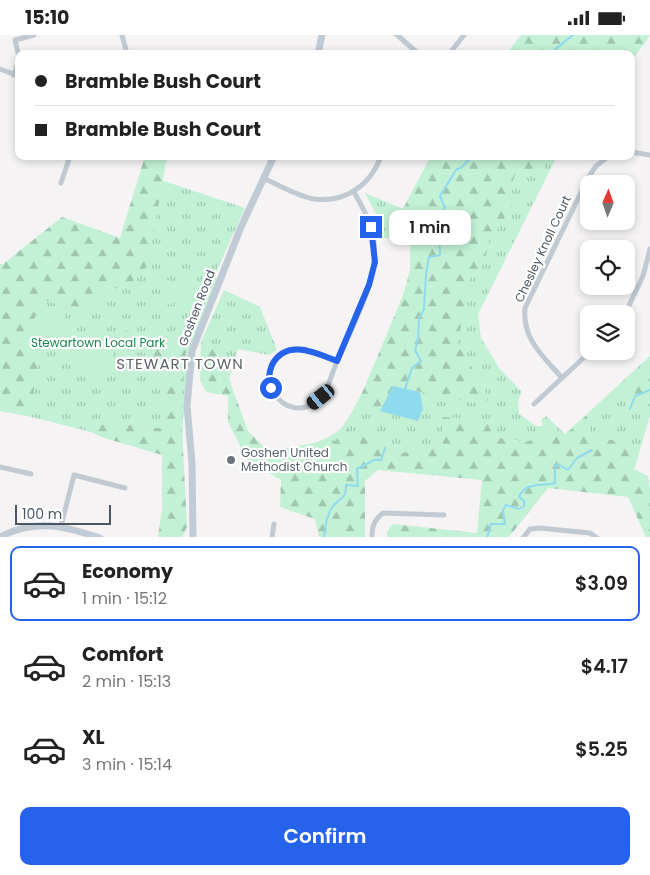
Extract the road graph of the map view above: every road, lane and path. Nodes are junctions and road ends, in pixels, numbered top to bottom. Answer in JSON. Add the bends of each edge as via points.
{"nodes":[{"id":1,"x":34,"y":35,"type":"edge"},
{"id":2,"x":122,"y":35,"type":"edge"},
{"id":3,"x":322,"y":35,"type":"edge"},
{"id":4,"x":398,"y":35,"type":"edge"},
{"id":5,"x":464,"y":35,"type":"edge"},
{"id":6,"x":18,"y":50,"type":"edge"},
{"id":7,"x":126,"y":50,"type":"edge"},
{"id":8,"x":319,"y":50,"type":"edge"},
{"id":9,"x":415,"y":50,"type":"edge"},
{"id":10,"x":452,"y":50,"type":"edge"},
{"id":11,"x":0,"y":69,"type":"edge"},
{"id":12,"x":15,"y":75,"type":"edge"},
{"id":13,"x":635,"y":152,"type":"edge"},
{"id":14,"x":650,"y":155,"type":"edge"},
{"id":15,"x":69,"y":160,"type":"edge"},
{"id":16,"x":272,"y":160,"type":"edge"},
{"id":17,"x":379,"y":160,"type":"edge"},
{"id":18,"x":604,"y":160,"type":"edge"},
{"id":19,"x":263,"y":178,"type":"junction"},
{"id":20,"x":60,"y":183,"type":"dead end"},
{"id":21,"x":354,"y":192,"type":"junction"},
{"id":22,"x":650,"y":249,"type":"edge"},
{"id":23,"x":629,"y":305,"type":"edge"},
{"id":24,"x":581,"y":360,"type":"edge"},
{"id":25,"x":337,"y":361,"type":"junction"},
{"id":26,"x":562,"y":378,"type":"junction"},
{"id":27,"x":534,"y":404,"type":"dead end"},
{"id":28,"x":0,"y":467,"type":"edge"},
{"id":29,"x":31,"y":474,"type":"dead end"},
{"id":30,"x":125,"y":487,"type":"dead end"},
{"id":31,"x":444,"y":515,"type":"dead end"},
{"id":32,"x":274,"y":524,"type":"dead end"},
{"id":33,"x":61,"y":526,"type":"junction"},
{"id":34,"x":0,"y":537,"type":"edge"},
{"id":35,"x":100,"y":537,"type":"edge"},
{"id":36,"x":193,"y":537,"type":"edge"},
{"id":37,"x":272,"y":537,"type":"edge"},
{"id":38,"x":372,"y":537,"type":"edge"},
{"id":39,"x":523,"y":537,"type":"edge"},
{"id":40,"x":598,"y":537,"type":"edge"}],
"edges":[{"from":1,"to":6,"type":"street","via":[[16,40]]},
{"from":2,"to":7,"type":"street"},
{"from":3,"to":8,"type":"street"},
{"from":4,"to":9,"type":"street"},
{"from":5,"to":10,"type":"street"},
{"from":11,"to":12,"type":"street"},
{"from":13,"to":14,"type":"street"},
{"from":15,"to":20,"type":"street"},
{"from":16,"to":19,"type":"street","name":"Goshen Road"},
{"from":17,"to":21,"type":"street","via":[[366,182]]},
{"from":18,"to":26,"type":"street","name":"Chesley Knoll Court","via":[[588,178],[525,308],[525,327],[530,341]]},
{"from":19,"to":21,"type":"street","via":[[314,199],[333,199]]},
{"from":19,"to":36,"type":"street","name":"Goshen Road","via":[[240,227],[192,351],[187,406]]},
{"from":21,"to":25,"type":"street","via":[[371,227],[375,262],[369,285]]},
{"from":22,"to":23,"type":"street","via":[[643,276]]},
{"from":24,"to":26,"type":"street"},
{"from":25,"to":25,"type":"street","via":[[321,397],[304,407],[292,407],[274,395],[270,384],[272,366],[287,351],[305,349]]},
{"from":26,"to":27,"type":"street"},
{"from":28,"to":29,"type":"street"},
{"from":30,"to":33,"type":"street","via":[[74,475]]},
{"from":31,"to":38,"type":"street","via":[[383,513],[376,519]]},
{"from":32,"to":37,"type":"street"},
{"from":33,"to":34,"type":"street","via":[[36,525]]},
{"from":33,"to":35,"type":"street"},
{"from":39,"to":40,"type":"street","via":[[530,529],[539,528],[590,533]]}]}
